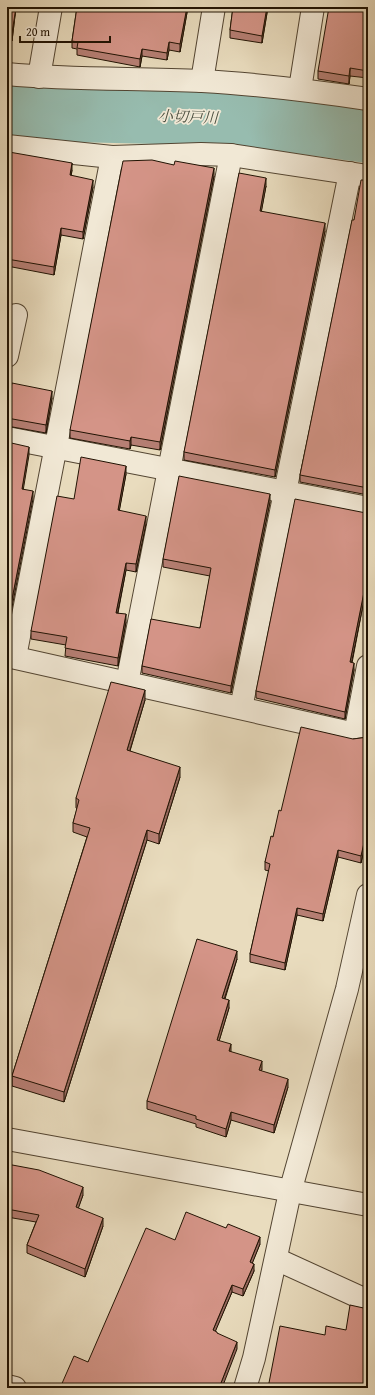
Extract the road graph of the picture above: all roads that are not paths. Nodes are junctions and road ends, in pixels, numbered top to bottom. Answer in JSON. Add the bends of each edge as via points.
{"nodes":[{"id":1,"x":51,"y":7,"type":"edge"},
{"id":2,"x":214,"y":7,"type":"edge"},
{"id":3,"x":313,"y":7,"type":"edge"},
{"id":4,"x":7,"y":74,"type":"edge"},
{"id":5,"x":39,"y":77,"type":"junction"},
{"id":6,"x":202,"y":81,"type":"junction"},
{"id":7,"x":300,"y":89,"type":"junction"},
{"id":8,"x":368,"y":98,"type":"edge"},
{"id":9,"x":7,"y":146,"type":"edge"},
{"id":10,"x":231,"y":156,"type":"junction"},
{"id":11,"x":112,"y":158,"type":"junction"},
{"id":12,"x":359,"y":174,"type":"edge"},
{"id":13,"x":16,"y":315,"type":"dead end"},
{"id":14,"x":7,"y":356,"type":"edge"},
{"id":15,"x":7,"y":438,"type":"edge"},
{"id":16,"x":56,"y":447,"type":"junction"},
{"id":17,"x":169,"y":470,"type":"junction"},
{"id":18,"x":285,"y":492,"type":"junction"},
{"id":19,"x":368,"y":508,"type":"edge"},
{"id":20,"x":11,"y":657,"type":"edge"},
{"id":21,"x":368,"y":666,"type":"edge"},
{"id":22,"x":127,"y":683,"type":"junction"},
{"id":23,"x":241,"y":708,"type":"junction"},
{"id":24,"x":361,"y":733,"type":"edge"},
{"id":25,"x":368,"y":895,"type":"edge"},
{"id":26,"x":7,"y":1139,"type":"edge"},
{"id":27,"x":290,"y":1192,"type":"junction"},
{"id":28,"x":368,"y":1206,"type":"edge"},
{"id":29,"x":276,"y":1259,"type":"junction"},
{"id":30,"x":368,"y":1301,"type":"edge"},
{"id":31,"x":7,"y":1386,"type":"edge"},
{"id":32,"x":15,"y":1388,"type":"edge"},
{"id":33,"x":245,"y":1388,"type":"edge"}],
"edges":[{"from":1,"to":5,"type":"street"},
{"from":2,"to":6,"type":"street"},
{"from":3,"to":7,"type":"street"},
{"from":4,"to":5,"type":"street"},
{"from":5,"to":6,"type":"street"},
{"from":6,"to":7,"type":"street"},
{"from":7,"to":8,"type":"street"},
{"from":9,"to":11,"type":"street"},
{"from":10,"to":11,"type":"street","via":[[201,154]]},
{"from":10,"to":12,"type":"street"},
{"from":10,"to":17,"type":"street"},
{"from":11,"to":16,"type":"street"},
{"from":12,"to":18,"type":"street"},
{"from":13,"to":14,"type":"street"},
{"from":15,"to":16,"type":"street"},
{"from":16,"to":17,"type":"street"},
{"from":16,"to":20,"type":"street"},
{"from":17,"to":18,"type":"street"},
{"from":17,"to":22,"type":"street"},
{"from":18,"to":19,"type":"street"},
{"from":18,"to":23,"type":"street"},
{"from":20,"to":22,"type":"street"},
{"from":21,"to":24,"type":"street"},
{"from":22,"to":23,"type":"street"},
{"from":23,"to":24,"type":"street"},
{"from":25,"to":27,"type":"street","via":[[347,988]]},
{"from":26,"to":27,"type":"street"},
{"from":27,"to":28,"type":"street"},
{"from":27,"to":29,"type":"street"},
{"from":29,"to":30,"type":"street"},
{"from":29,"to":33,"type":"street"},
{"from":31,"to":32,"type":"street"}]}
